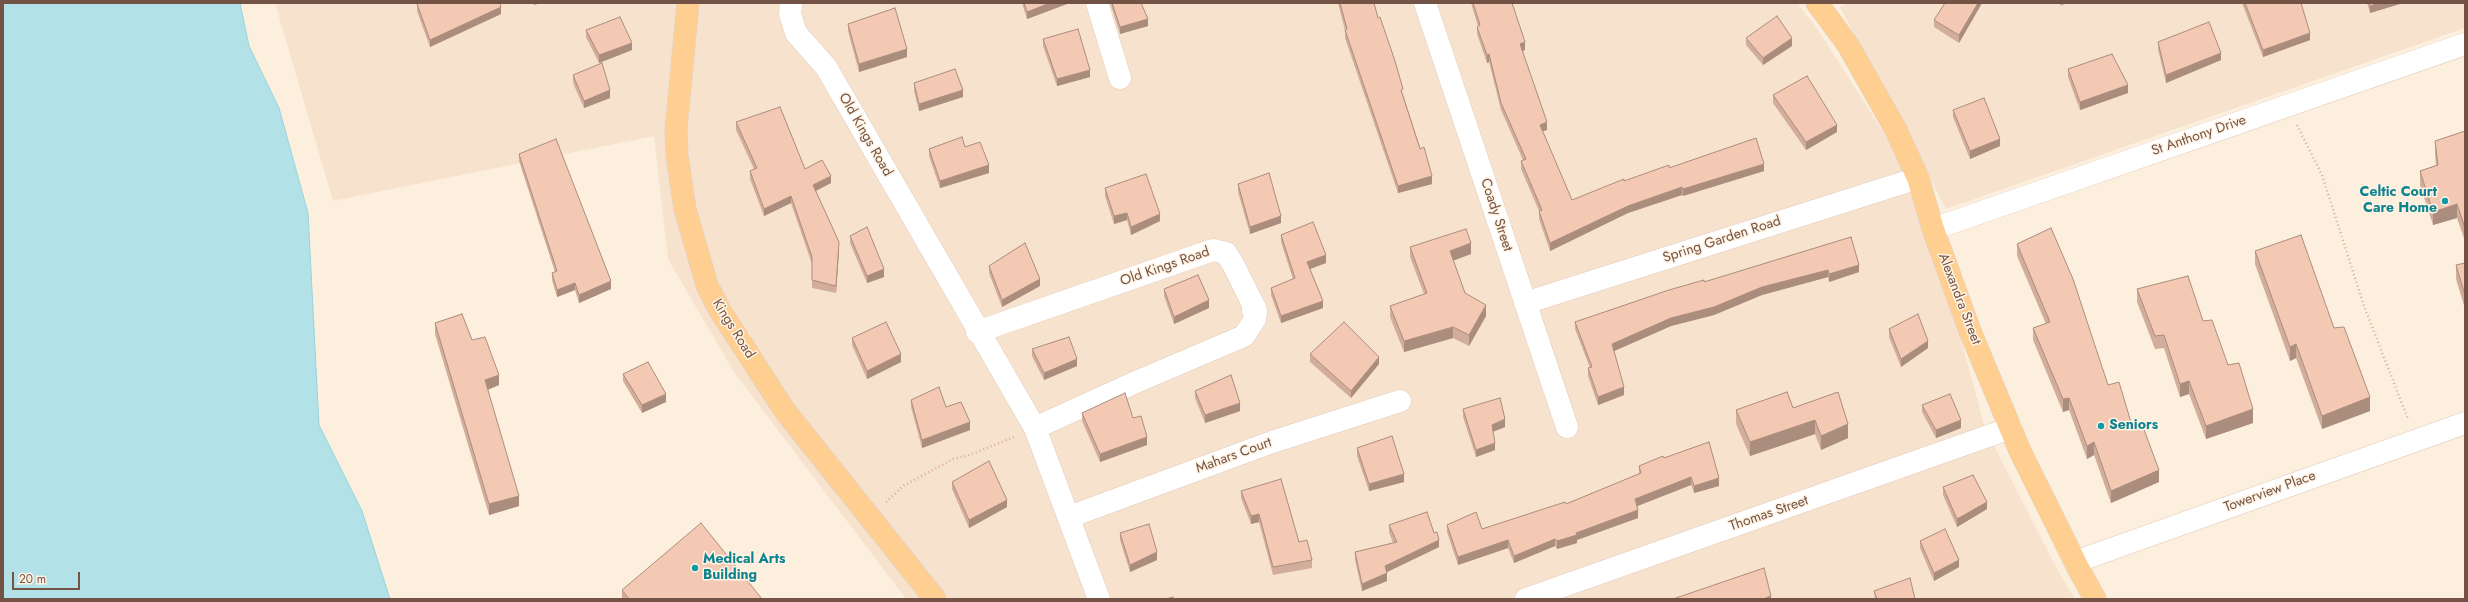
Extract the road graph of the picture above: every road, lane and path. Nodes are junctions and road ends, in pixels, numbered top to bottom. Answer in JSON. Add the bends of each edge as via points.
{"nodes":[{"id":1,"x":688,"y":3,"type":"edge"},
{"id":2,"x":791,"y":3,"type":"edge"},
{"id":3,"x":1097,"y":3,"type":"edge"},
{"id":4,"x":1425,"y":3,"type":"edge"},
{"id":5,"x":1819,"y":4,"type":"edge"},
{"id":6,"x":2465,"y":44,"type":"edge"},
{"id":7,"x":1120,"y":78,"type":"dead end"},
{"id":8,"x":2287,"y":105,"type":"junction"},
{"id":9,"x":1918,"y":178,"type":"junction"},
{"id":10,"x":1933,"y":228,"type":"junction"},
{"id":11,"x":1525,"y":303,"type":"junction"},
{"id":12,"x":978,"y":332,"type":"junction"},
{"id":13,"x":1400,"y":401,"type":"dead end"},
{"id":14,"x":2465,"y":423,"type":"edge"},
{"id":15,"x":1566,"y":427,"type":"dead end"},
{"id":16,"x":1035,"y":428,"type":"junction"},
{"id":17,"x":2011,"y":428,"type":"junction"},
{"id":18,"x":2416,"y":440,"type":"junction"},
{"id":19,"x":869,"y":517,"type":"junction"},
{"id":20,"x":1069,"y":517,"type":"junction"},
{"id":21,"x":2075,"y":562,"type":"junction"},
{"id":22,"x":935,"y":599,"type":"edge"},
{"id":23,"x":1099,"y":599,"type":"edge"},
{"id":24,"x":1526,"y":599,"type":"edge"},
{"id":25,"x":2095,"y":599,"type":"edge"}],
"edges":[{"from":1,"to":19,"type":"main road","name":"Kings Road","via":[[676,130],[677,155],[685,209],[707,285],[719,310],[785,411]]},
{"from":2,"to":12,"type":"street","name":"Old Kings Road","via":[[790,14],[796,33],[826,67]]},
{"from":3,"to":7,"type":"street"},
{"from":4,"to":11,"type":"street","name":"Coady Street"},
{"from":5,"to":9,"type":"main road","name":"Alexandra Street","via":[[1873,86]]},
{"from":6,"to":8,"type":"street","name":"St Anthony Drive"},
{"from":8,"to":10,"type":"street","name":"St Anthony Drive"},
{"from":8,"to":18,"type":"path","via":[[2322,175],[2364,306]]},
{"from":9,"to":10,"type":"main road","name":"Alexandra Street"},
{"from":9,"to":11,"type":"street","name":"Spring Garden Road"},
{"from":10,"to":17,"type":"main road","name":"Alexandra Street","via":[[1970,331]]},
{"from":11,"to":15,"type":"street","name":"Coady Street"},
{"from":12,"to":16,"type":"street","name":"Old Kings Road"},
{"from":12,"to":16,"type":"street","name":"Old Kings Road","via":[[1213,250],[1226,253],[1234,264],[1256,312],[1255,319],[1244,336]]},
{"from":13,"to":20,"type":"street","name":"Mahars Court","via":[[1272,442]]},
{"from":14,"to":18,"type":"street","name":"Towerview Place"},
{"from":16,"to":19,"type":"path","via":[[968,456],[953,459],[916,478],[902,486]]},
{"from":16,"to":20,"type":"street","name":"Old Kings Road"},
{"from":17,"to":21,"type":"main road","name":"Alexandra Street"},
{"from":17,"to":24,"type":"street","name":"Thomas Street"},
{"from":18,"to":21,"type":"street","name":"Towerview Place"},
{"from":19,"to":22,"type":"main road","name":"Kings Road"},
{"from":20,"to":23,"type":"street","name":"Old Kings Road"},
{"from":21,"to":25,"type":"main road","name":"Alexandra Street"}]}
